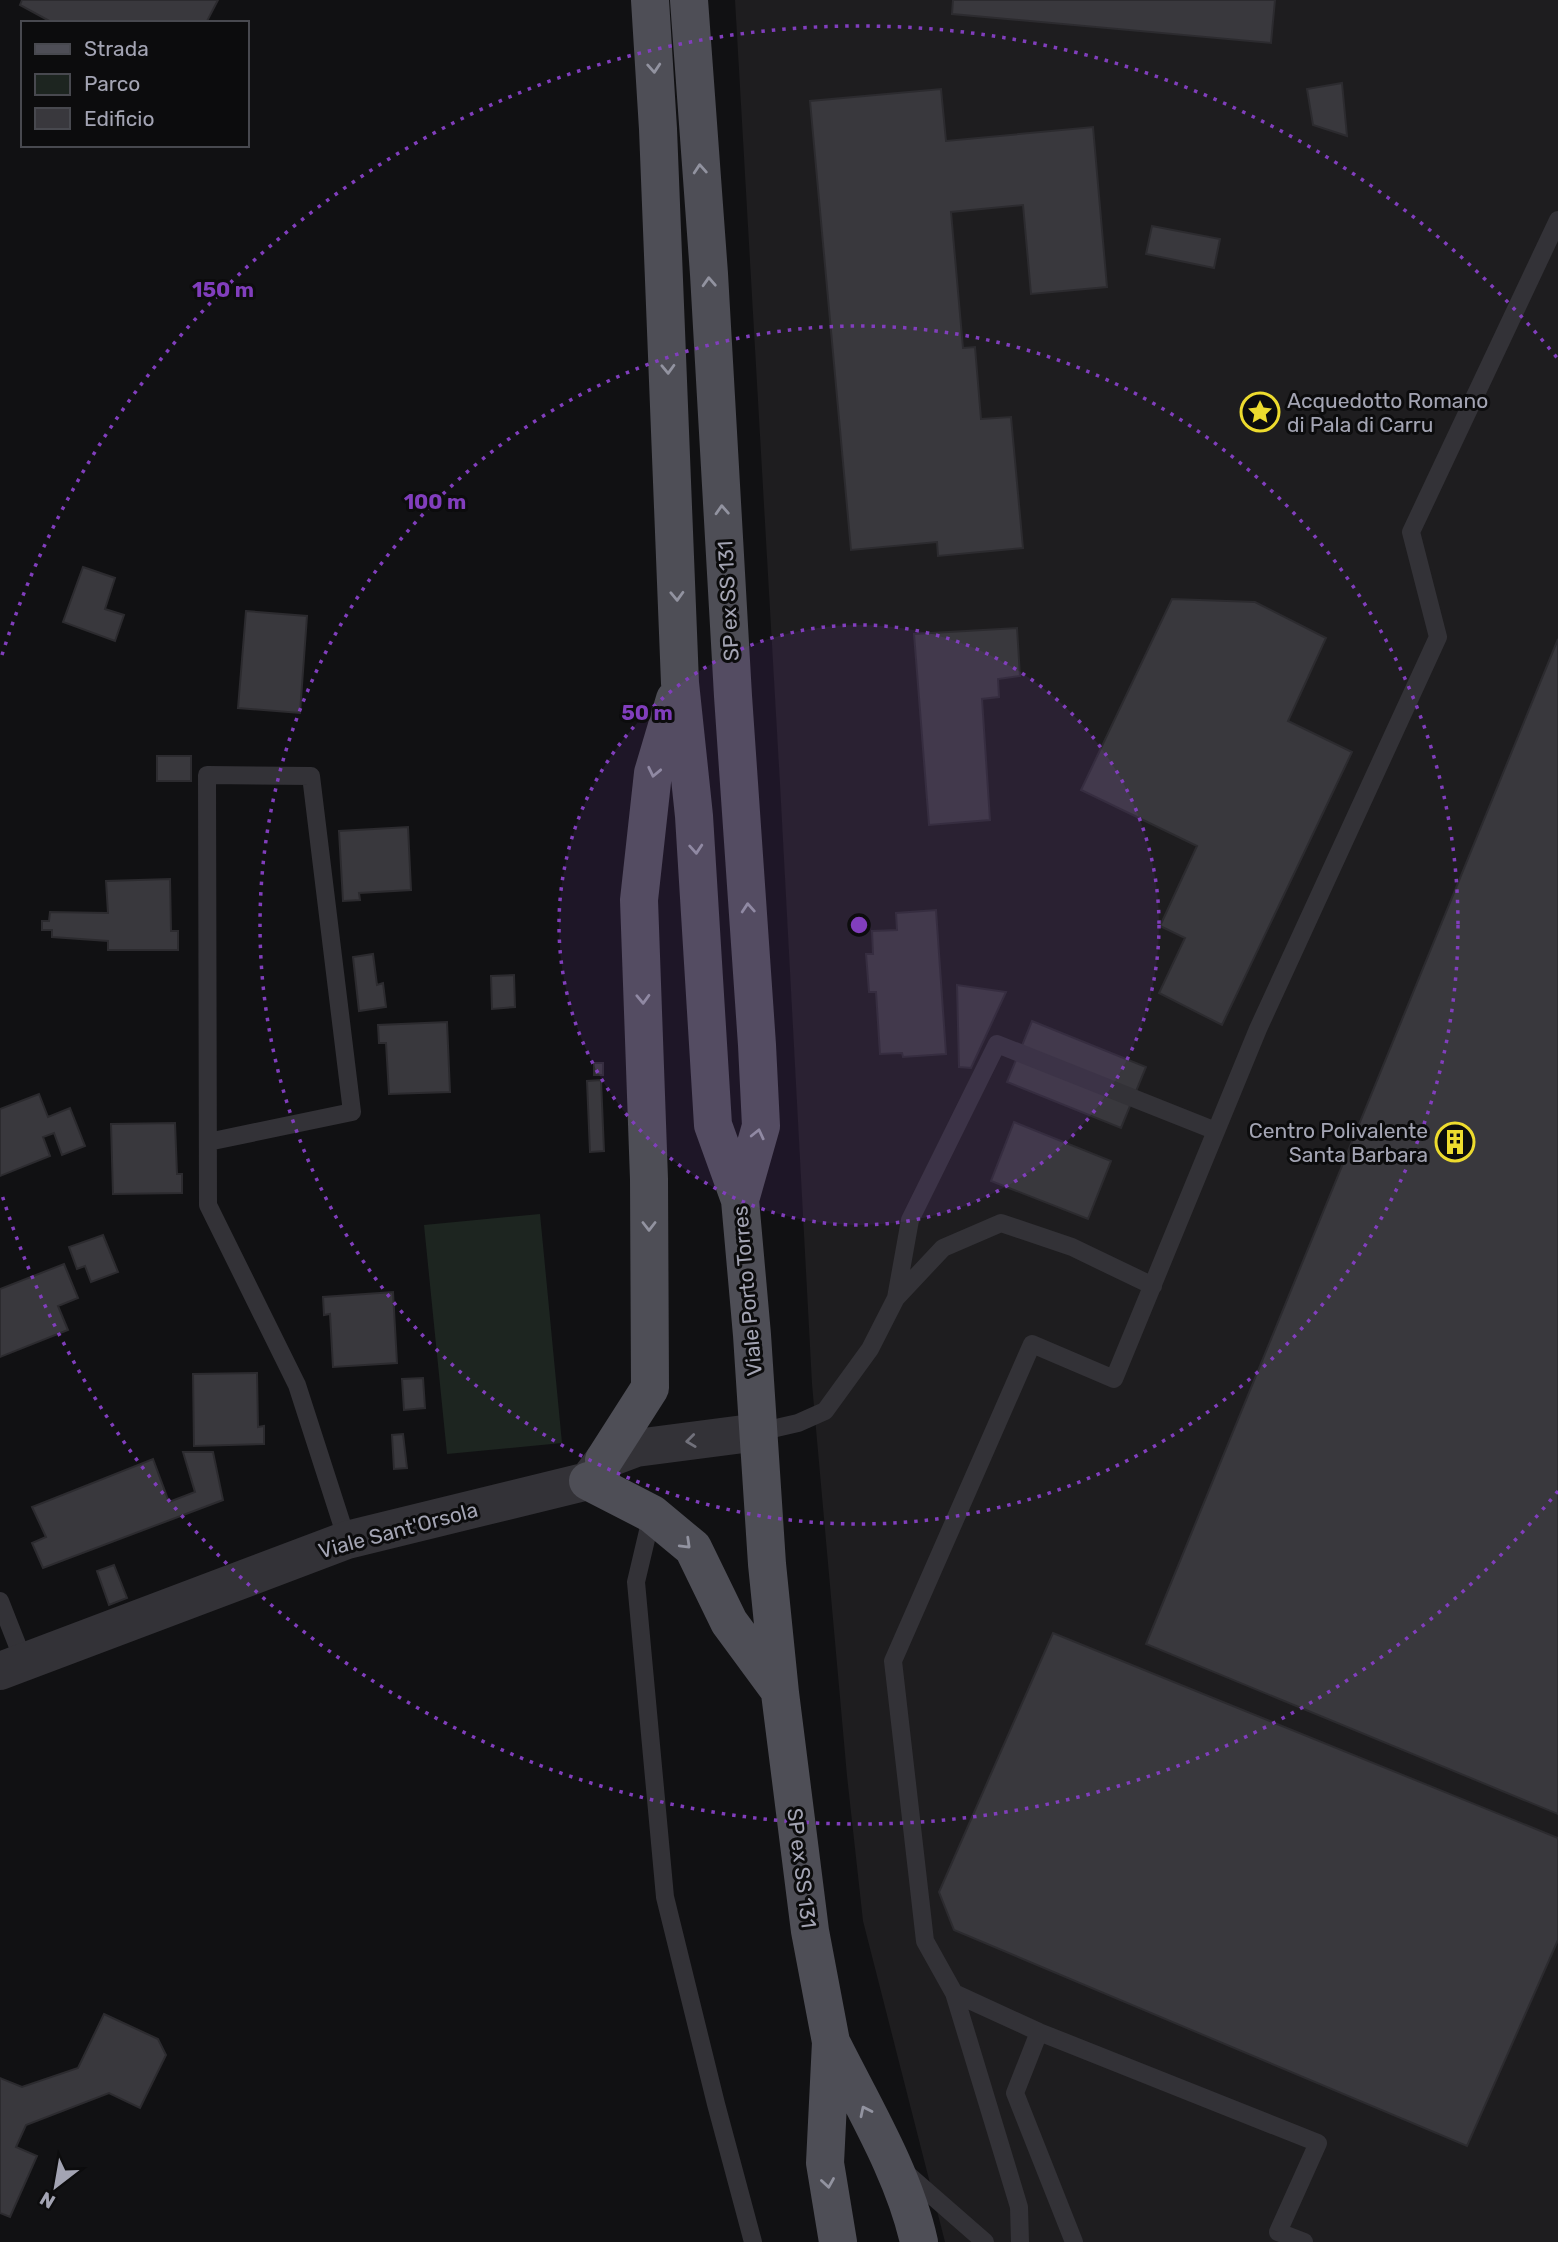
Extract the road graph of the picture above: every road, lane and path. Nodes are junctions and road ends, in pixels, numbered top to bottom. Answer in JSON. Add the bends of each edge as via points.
{"nodes":[{"id":1,"x":650,"y":0,"type":"edge"},
{"id":2,"x":689,"y":0,"type":"edge"},
{"id":3,"x":1558,"y":220,"type":"edge"},
{"id":4,"x":680,"y":683,"type":"junction"},
{"id":5,"x":1216,"y":1131,"type":"junction"},
{"id":6,"x":208,"y":1142,"type":"junction"},
{"id":7,"x":740,"y":1200,"type":"junction"},
{"id":8,"x":1153,"y":1286,"type":"junction"},
{"id":9,"x":896,"y":1298,"type":"junction"},
{"id":10,"x":759,"y":1432,"type":"junction"},
{"id":11,"x":596,"y":1471,"type":"junction"},
{"id":12,"x":652,"y":1514,"type":"junction"},
{"id":13,"x":347,"y":1540,"type":"junction"},
{"id":14,"x":0,"y":1601,"type":"edge"},
{"id":15,"x":12,"y":1667,"type":"edge"},
{"id":16,"x":780,"y":1693,"type":"junction"},
{"id":17,"x":954,"y":1993,"type":"junction"},
{"id":18,"x":1039,"y":2032,"type":"junction"},
{"id":19,"x":831,"y":2042,"type":"junction"},
{"id":20,"x":887,"y":2157,"type":"junction"},
{"id":21,"x":753,"y":2242,"type":"edge"},
{"id":22,"x":838,"y":2242,"type":"edge"},
{"id":23,"x":919,"y":2242,"type":"edge"},
{"id":24,"x":985,"y":2242,"type":"edge"},
{"id":25,"x":1020,"y":2242,"type":"edge"},
{"id":26,"x":1074,"y":2242,"type":"edge"},
{"id":27,"x":1304,"y":2242,"type":"edge"}],
"edges":[{"from":1,"to":4,"type":"main road","one_way":true},
{"from":7,"to":2,"type":"main road","name":"SP ex SS 131","one_way":true,"via":[[761,1126]]},
{"from":3,"to":5,"type":"lane","via":[[1411,532],[1438,637],[1258,1029]]},
{"from":4,"to":7,"type":"main road","name":"Viale Porto Torres","one_way":true,"via":[[694,816],[713,1125]]},
{"from":4,"to":11,"type":"main road","one_way":true,"via":[[653,773],[639,900],[649,1179],[650,1388]]},
{"from":5,"to":8,"type":"lane"},
{"from":5,"to":9,"type":"lane","via":[[997,1044],[910,1220]]},
{"from":6,"to":6,"type":"lane","via":[[207,775],[311,776],[352,1112]]},
{"from":6,"to":13,"type":"lane","via":[[208,1205],[297,1385]]},
{"from":7,"to":10,"type":"main road","name":"Viale Porto Torres"},
{"from":8,"to":9,"type":"lane","via":[[1072,1247],[1001,1223],[943,1248]]},
{"from":8,"to":17,"type":"lane","via":[[1114,1379],[1032,1344],[892,1661],[925,1941]]},
{"from":9,"to":10,"type":"lane","via":[[870,1349],[825,1411],[799,1423]]},
{"from":10,"to":11,"type":"street","name":"Viale Sant'Orsola","one_way":true,"via":[[636,1447]]},
{"from":10,"to":16,"type":"main road","name":"Viale Porto Torres"},
{"from":11,"to":12,"type":"main road"},
{"from":11,"to":13,"type":"street","name":"Viale Sant'Orsola"},
{"from":12,"to":16,"type":"main road","one_way":true,"via":[[693,1548],[729,1622]]},
{"from":12,"to":21,"type":"lane","via":[[636,1582],[665,1897]]},
{"from":13,"to":15,"type":"street","name":"Viale Sant'Orsola"},
{"from":14,"to":15,"type":"lane"},
{"from":16,"to":19,"type":"main road","name":"SP ex SS 131","via":[[810,1931]]},
{"from":17,"to":18,"type":"lane"},
{"from":17,"to":25,"type":"lane","via":[[1019,2207]]},
{"from":18,"to":26,"type":"lane","via":[[1015,2093]]},
{"from":18,"to":27,"type":"lane","via":[[1318,2143],[1279,2232]]},
{"from":20,"to":19,"type":"main road","name":"SP ex SS 131","one_way":true},
{"from":19,"to":22,"type":"main road","name":"SP ex SS 131","one_way":true,"via":[[825,2163]]},
{"from":20,"to":23,"type":"main road","name":"SP ex SS 131","via":[[913,2215]]},
{"from":20,"to":24,"type":"lane"}]}
